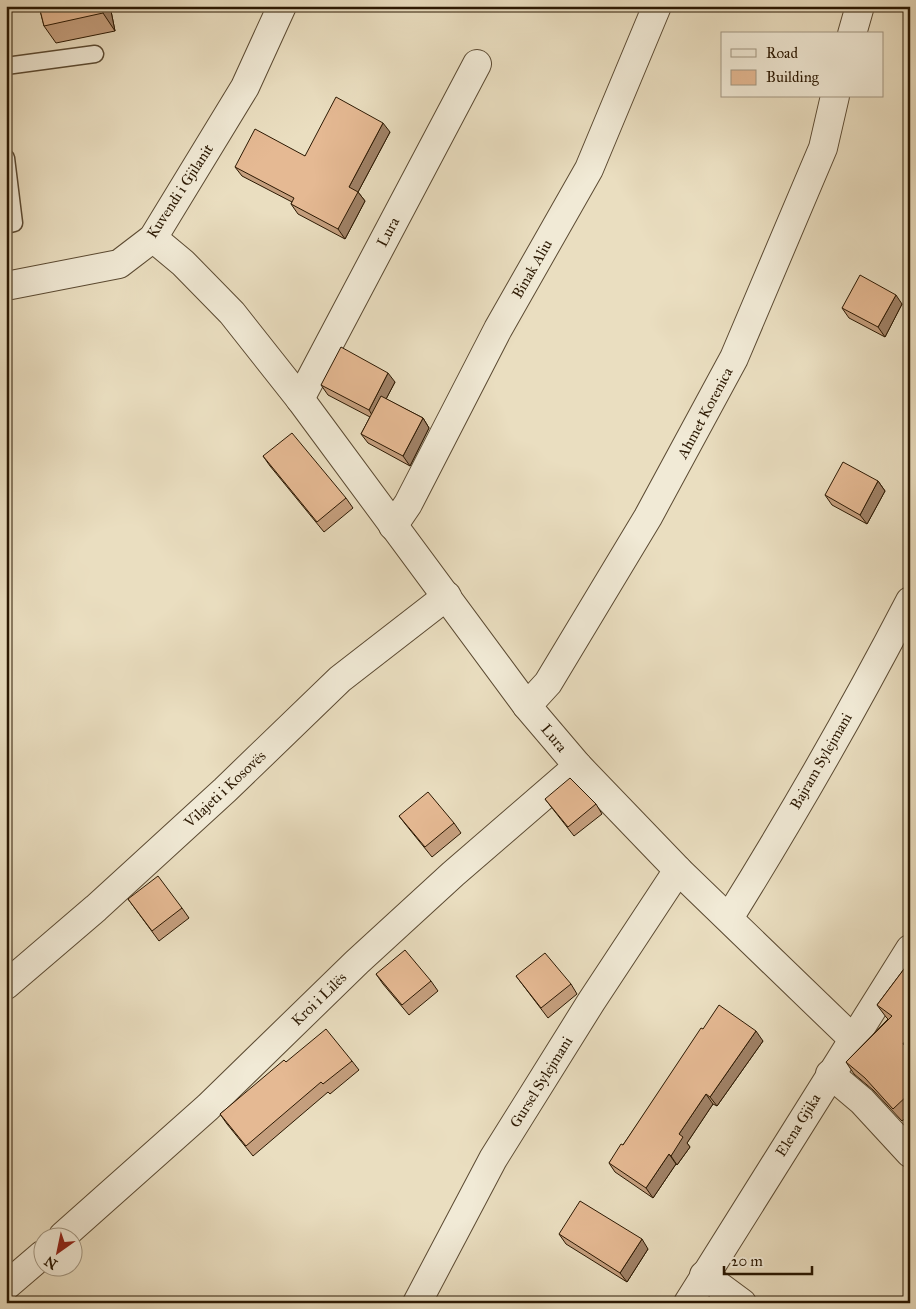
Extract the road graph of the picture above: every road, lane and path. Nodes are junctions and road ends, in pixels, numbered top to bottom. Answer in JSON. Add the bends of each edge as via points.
{"nodes":[{"id":1,"x":282,"y":6,"type":"edge"},
{"id":2,"x":657,"y":6,"type":"edge"},
{"id":3,"x":860,"y":6,"type":"edge"},
{"id":4,"x":853,"y":32,"type":"edge"},
{"id":5,"x":95,"y":54,"type":"dead end"},
{"id":6,"x":477,"y":64,"type":"dead end"},
{"id":7,"x":6,"y":66,"type":"edge"},
{"id":8,"x":835,"y":98,"type":"edge"},
{"id":9,"x":6,"y":158,"type":"edge"},
{"id":10,"x":6,"y":225,"type":"edge"},
{"id":11,"x":153,"y":238,"type":"junction"},
{"id":12,"x":6,"y":286,"type":"edge"},
{"id":13,"x":300,"y":399,"type":"junction"},
{"id":14,"x":393,"y":526,"type":"junction"},
{"id":15,"x":447,"y":596,"type":"junction"},
{"id":16,"x":910,"y":602,"type":"edge"},
{"id":17,"x":527,"y":706,"type":"junction"},
{"id":18,"x":578,"y":766,"type":"junction"},
{"id":19,"x":678,"y":870,"type":"junction"},
{"id":20,"x":729,"y":918,"type":"junction"},
{"id":21,"x":910,"y":949,"type":"edge"},
{"id":22,"x":6,"y":985,"type":"edge"},
{"id":23,"x":853,"y":1039,"type":"junction"},
{"id":24,"x":830,"y":1074,"type":"junction"},
{"id":25,"x":910,"y":1153,"type":"edge"},
{"id":26,"x":74,"y":1226,"type":"edge"},
{"id":27,"x":32,"y":1264,"type":"edge"},
{"id":28,"x":704,"y":1275,"type":"junction"},
{"id":29,"x":6,"y":1286,"type":"edge"},
{"id":30,"x":417,"y":1303,"type":"edge"},
{"id":31,"x":688,"y":1303,"type":"edge"},
{"id":32,"x":742,"y":1303,"type":"edge"}],
"edges":[{"from":1,"to":11,"type":"street","name":"Kuvendi i Gjilanit","via":[[246,87]]},
{"from":2,"to":14,"type":"street","name":"Binak Aliu","via":[[589,169],[498,329],[408,504]]},
{"from":3,"to":4,"type":"street"},
{"from":5,"to":7,"type":"lane"},
{"from":6,"to":13,"type":"street","name":"Lura"},
{"from":8,"to":17,"type":"street","name":"Ahmet Korenica","via":[[822,148],[734,358],[648,517],[548,682]]},
{"from":9,"to":10,"type":"lane","via":[[14,223]]},
{"from":11,"to":12,"type":"street","name":"Kuvendi i Gjilanit","via":[[119,264]]},
{"from":11,"to":13,"type":"street","name":"Lura","via":[[183,263],[232,313]]},
{"from":13,"to":14,"type":"street","name":"Lura"},
{"from":14,"to":15,"type":"street","name":"Lura"},
{"from":15,"to":17,"type":"street","name":"Lura"},
{"from":15,"to":22,"type":"street","name":"Vilajeti i Kosovës","via":[[340,679],[225,790]]},
{"from":16,"to":20,"type":"street","name":"Bajram Sylejmani","via":[[820,765]]},
{"from":17,"to":18,"type":"street","name":"Lura"},
{"from":18,"to":19,"type":"street","name":"Lura"},
{"from":18,"to":26,"type":"street","name":"Kroi i Lilës","via":[[432,892],[208,1106]]},
{"from":19,"to":20,"type":"street","name":"Lura"},
{"from":19,"to":30,"type":"street","name":"Gursel Sylejmani","via":[[493,1159]]},
{"from":20,"to":23,"type":"street","name":"Lura"},
{"from":21,"to":23,"type":"street","name":"Elena Gjika"},
{"from":23,"to":24,"type":"street","name":"Elena Gjika"},
{"from":24,"to":25,"type":"street","via":[[862,1101]]},
{"from":24,"to":28,"type":"street","name":"Elena Gjika"},
{"from":27,"to":29,"type":"street"},
{"from":28,"to":31,"type":"street","name":"Elena Gjika"},
{"from":28,"to":32,"type":"street"}]}
